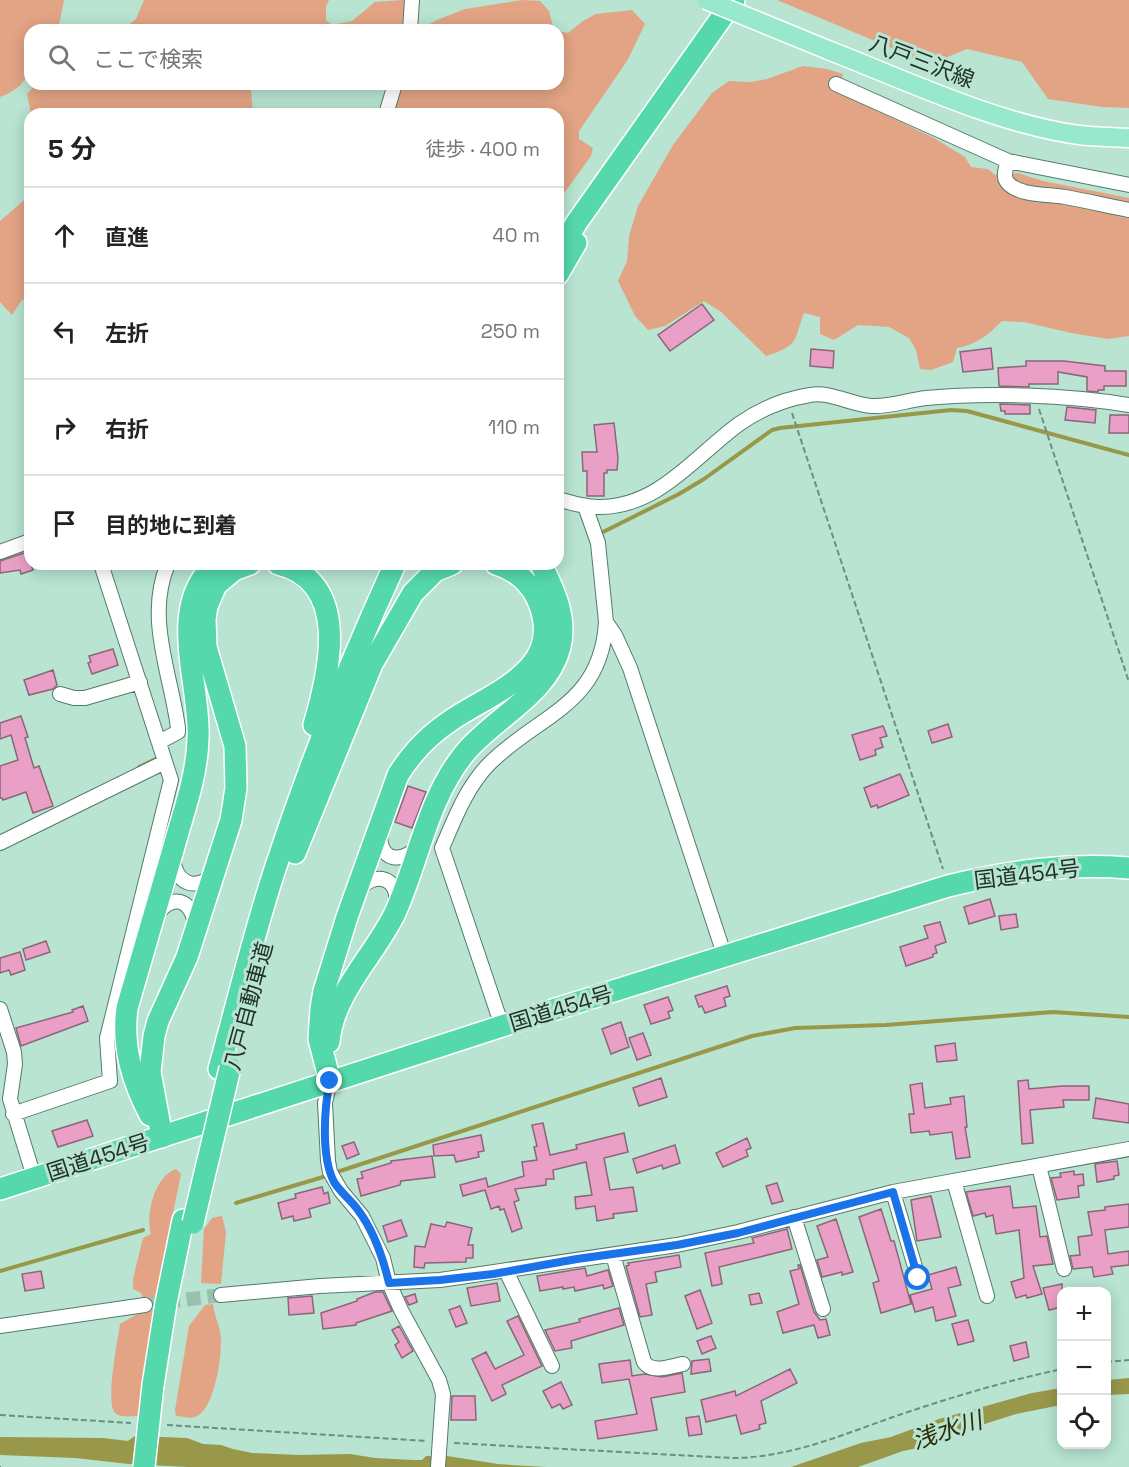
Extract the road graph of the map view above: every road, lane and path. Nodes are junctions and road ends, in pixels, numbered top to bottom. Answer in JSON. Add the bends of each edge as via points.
{"nodes":[{"id":1,"x":412,"y":0,"type":"edge"},
{"id":2,"x":706,"y":0,"type":"edge"},
{"id":3,"x":734,"y":0,"type":"edge"},
{"id":4,"x":410,"y":24,"type":"edge"},
{"id":5,"x":836,"y":84,"type":"dead end"},
{"id":6,"x":393,"y":90,"type":"edge"},
{"id":7,"x":388,"y":108,"type":"edge"},
{"id":8,"x":1129,"y":138,"type":"edge"},
{"id":9,"x":1008,"y":161,"type":"junction"},
{"id":10,"x":1129,"y":185,"type":"edge"},
{"id":11,"x":1129,"y":210,"type":"edge"},
{"id":12,"x":565,"y":251,"type":"edge"},
{"id":13,"x":1035,"y":397,"type":"junction"},
{"id":14,"x":786,"y":401,"type":"junction"},
{"id":15,"x":1129,"y":405,"type":"edge"},
{"id":16,"x":564,"y":501,"type":"edge"},
{"id":17,"x":585,"y":506,"type":"junction"},
{"id":18,"x":24,"y":543,"type":"edge"},
{"id":19,"x":0,"y":552,"type":"edge"},
{"id":20,"x":103,"y":570,"type":"edge"},
{"id":21,"x":166,"y":570,"type":"edge"},
{"id":22,"x":209,"y":570,"type":"edge"},
{"id":23,"x":234,"y":570,"type":"edge"},
{"id":24,"x":292,"y":570,"type":"edge"},
{"id":25,"x":392,"y":570,"type":"edge"},
{"id":26,"x":403,"y":570,"type":"edge"},
{"id":27,"x":439,"y":570,"type":"edge"},
{"id":28,"x":510,"y":570,"type":"edge"},
{"id":29,"x":544,"y":570,"type":"edge"},
{"id":30,"x":606,"y":622,"type":"junction"},
{"id":31,"x":140,"y":682,"type":"junction"},
{"id":32,"x":1129,"y":682,"type":"edge"},
{"id":33,"x":60,"y":694,"type":"dead end"},
{"id":34,"x":159,"y":742,"type":"junction"},
{"id":35,"x":165,"y":762,"type":"junction"},
{"id":36,"x":380,"y":822,"type":"junction"},
{"id":37,"x":0,"y":843,"type":"edge"},
{"id":38,"x":419,"y":846,"type":"junction"},
{"id":39,"x":172,"y":852,"type":"junction"},
{"id":40,"x":276,"y":867,"type":"junction"},
{"id":41,"x":1129,"y":868,"type":"edge"},
{"id":42,"x":215,"y":871,"type":"junction"},
{"id":43,"x":948,"y":886,"type":"junction"},
{"id":44,"x":279,"y":892,"type":"junction"},
{"id":45,"x":355,"y":895,"type":"junction"},
{"id":46,"x":395,"y":912,"type":"junction"},
{"id":47,"x":151,"y":927,"type":"junction"},
{"id":48,"x":195,"y":933,"type":"junction"},
{"id":49,"x":724,"y":957,"type":"junction"},
{"id":50,"x":0,"y":1009,"type":"edge"},
{"id":51,"x":502,"y":1026,"type":"junction"},
{"id":52,"x":225,"y":1068,"type":"junction"},
{"id":53,"x":330,"y":1081,"type":"junction"},
{"id":54,"x":13,"y":1114,"type":"junction"},
{"id":55,"x":162,"y":1137,"type":"junction"},
{"id":56,"x":1129,"y":1149,"type":"edge"},
{"id":57,"x":1039,"y":1166,"type":"junction"},
{"id":58,"x":34,"y":1177,"type":"junction"},
{"id":59,"x":954,"y":1181,"type":"junction"},
{"id":60,"x":0,"y":1189,"type":"edge"},
{"id":61,"x":893,"y":1192,"type":"junction"},
{"id":62,"x":794,"y":1217,"type":"junction"},
{"id":63,"x":613,"y":1255,"type":"junction"},
{"id":64,"x":1064,"y":1269,"type":"dead end"},
{"id":65,"x":506,"y":1271,"type":"junction"},
{"id":66,"x":918,"y":1278,"type":"dead end"},
{"id":67,"x":389,"y":1283,"type":"junction"},
{"id":68,"x":221,"y":1295,"type":"tunnel mouth"},
{"id":69,"x":987,"y":1296,"type":"dead end"},
{"id":70,"x":144,"y":1305,"type":"tunnel mouth"},
{"id":71,"x":823,"y":1309,"type":"dead end"},
{"id":72,"x":0,"y":1326,"type":"edge"},
{"id":73,"x":1129,"y":1360,"type":"edge"},
{"id":74,"x":1111,"y":1362,"type":"edge"},
{"id":75,"x":683,"y":1364,"type":"dead end"},
{"id":76,"x":552,"y":1366,"type":"dead end"},
{"id":77,"x":1057,"y":1370,"type":"edge"},
{"id":78,"x":159,"y":1386,"type":"junction"},
{"id":79,"x":0,"y":1415,"type":"edge"},
{"id":80,"x":139,"y":1423,"type":"dead end"},
{"id":81,"x":161,"y":1425,"type":"dead end"},
{"id":82,"x":439,"y":1445,"type":"junction"},
{"id":83,"x":144,"y":1467,"type":"edge"},
{"id":84,"x":155,"y":1467,"type":"edge"},
{"id":85,"x":438,"y":1467,"type":"edge"}],
"edges":[{"from":1,"to":4,"type":"street"},
{"from":2,"to":8,"type":"main road","name":"八戸三沢線","bridge":true,"via":[[983,111],[1079,135]]},
{"from":3,"to":12,"type":"highway"},
{"from":5,"to":9,"type":"street"},
{"from":6,"to":7,"type":"street"},
{"from":9,"to":10,"type":"street"},
{"from":9,"to":11,"type":"street","via":[[1005,178],[1016,188]]},
{"from":13,"to":14,"type":"street","via":[[925,398],[871,406],[812,394]]},
{"from":13,"to":15,"type":"street"},
{"from":13,"to":32,"type":"path"},
{"from":14,"to":17,"type":"street","via":[[739,424],[662,489],[617,505]]},
{"from":14,"to":43,"type":"path"},
{"from":16,"to":17,"type":"street"},
{"from":17,"to":30,"type":"street","via":[[598,543]]},
{"from":18,"to":19,"type":"street"},
{"from":20,"to":31,"type":"street"},
{"from":21,"to":34,"type":"street","via":[[158,607],[178,728]]},
{"from":22,"to":39,"type":"highway","via":[[195,591],[189,619],[197,755]]},
{"from":23,"to":42,"type":"highway","via":[[216,585],[205,619],[206,647],[232,734],[237,773],[231,820]]},
{"from":24,"to":40,"type":"highway","via":[[303,575],[319,594],[328,619],[330,651],[324,691]]},
{"from":25,"to":40,"type":"highway","name":"八戸自動車道","via":[[323,734]]},
{"from":26,"to":44,"type":"highway","name":"八戸自動車道","via":[[332,741]]},
{"from":27,"to":44,"type":"highway","via":[[413,593],[372,664]]},
{"from":28,"to":36,"type":"highway","via":[[524,580],[538,599],[544,622],[542,647],[531,667],[514,683],[453,719],[422,743],[398,775]]},
{"from":29,"to":38,"type":"highway","via":[[559,606],[561,632],[556,657],[534,688],[460,760],[441,791]]},
{"from":30,"to":49,"type":"street","via":[[630,668]]},
{"from":30,"to":51,"type":"street","via":[[601,654],[586,684],[558,712],[489,764],[458,809],[442,848]]},
{"from":31,"to":33,"type":"street","via":[[85,698]]},
{"from":31,"to":34,"type":"street"},
{"from":34,"to":35,"type":"street"},
{"from":35,"to":37,"type":"street"},
{"from":35,"to":54,"type":"street","via":[[171,780],[107,1038],[110,1081]]},
{"from":36,"to":38,"type":"street","via":[[380,843],[387,855],[403,857]]},
{"from":36,"to":45,"type":"highway"},
{"from":38,"to":46,"type":"highway"},
{"from":39,"to":42,"type":"street","via":[[176,874],[187,883],[208,879]]},
{"from":39,"to":47,"type":"highway"},
{"from":40,"to":52,"type":"highway","name":"八戸自動車道"},
{"from":41,"to":43,"type":"highway","name":"国道454号","via":[[1047,867]]},
{"from":42,"to":48,"type":"highway"},
{"from":43,"to":49,"type":"highway","name":"国道454号"},
{"from":44,"to":52,"type":"highway","name":"八戸自動車道"},
{"from":45,"to":46,"type":"street","via":[[370,879],[386,880],[397,899]]},
{"from":45,"to":53,"type":"highway","via":[[321,1009],[319,1039]]},
{"from":46,"to":53,"type":"highway","via":[[334,1017],[329,1039]]},
{"from":47,"to":48,"type":"street","via":[[167,905],[181,902],[192,909]]},
{"from":47,"to":55,"type":"highway","via":[[125,1025],[132,1072]]},
{"from":48,"to":55,"type":"highway","via":[[158,1021],[150,1055]]},
{"from":49,"to":51,"type":"highway","name":"国道454号"},
{"from":50,"to":54,"type":"street","via":[[14,1052],[10,1099]]},
{"from":51,"to":53,"type":"highway","name":"国道454号"},
{"from":52,"to":78,"type":"highway","name":"八戸自動車道","via":[[166,1304]]},
{"from":53,"to":55,"type":"highway","name":"国道454号"},
{"from":53,"to":67,"type":"street","via":[[325,1103],[330,1172],[340,1191],[362,1216],[383,1258]]},
{"from":54,"to":58,"type":"street"},
{"from":55,"to":58,"type":"highway","name":"国道454号"},
{"from":56,"to":57,"type":"street"},
{"from":57,"to":59,"type":"street"},
{"from":57,"to":64,"type":"street"},
{"from":58,"to":60,"type":"highway","name":"国道454号"},
{"from":59,"to":61,"type":"street"},
{"from":59,"to":69,"type":"street"},
{"from":61,"to":62,"type":"street"},
{"from":61,"to":66,"type":"street"},
{"from":62,"to":63,"type":"street","via":[[738,1233]]},
{"from":62,"to":71,"type":"street"},
{"from":63,"to":65,"type":"street"},
{"from":63,"to":75,"type":"street","via":[[647,1367]]},
{"from":65,"to":67,"type":"street"},
{"from":65,"to":76,"type":"street"},
{"from":67,"to":68,"type":"street"},
{"from":67,"to":82,"type":"street","via":[[441,1387]]},
{"from":70,"to":72,"type":"street"},
{"from":73,"to":74,"type":"path"},
{"from":77,"to":82,"type":"path","via":[[923,1407],[802,1449],[755,1458]]},
{"from":78,"to":83,"type":"highway","name":"八戸自動車道","bridge":true},
{"from":78,"to":84,"type":"highway","name":"八戸自動車道"},
{"from":79,"to":80,"type":"path"},
{"from":81,"to":82,"type":"path"},
{"from":82,"to":85,"type":"street"}]}
